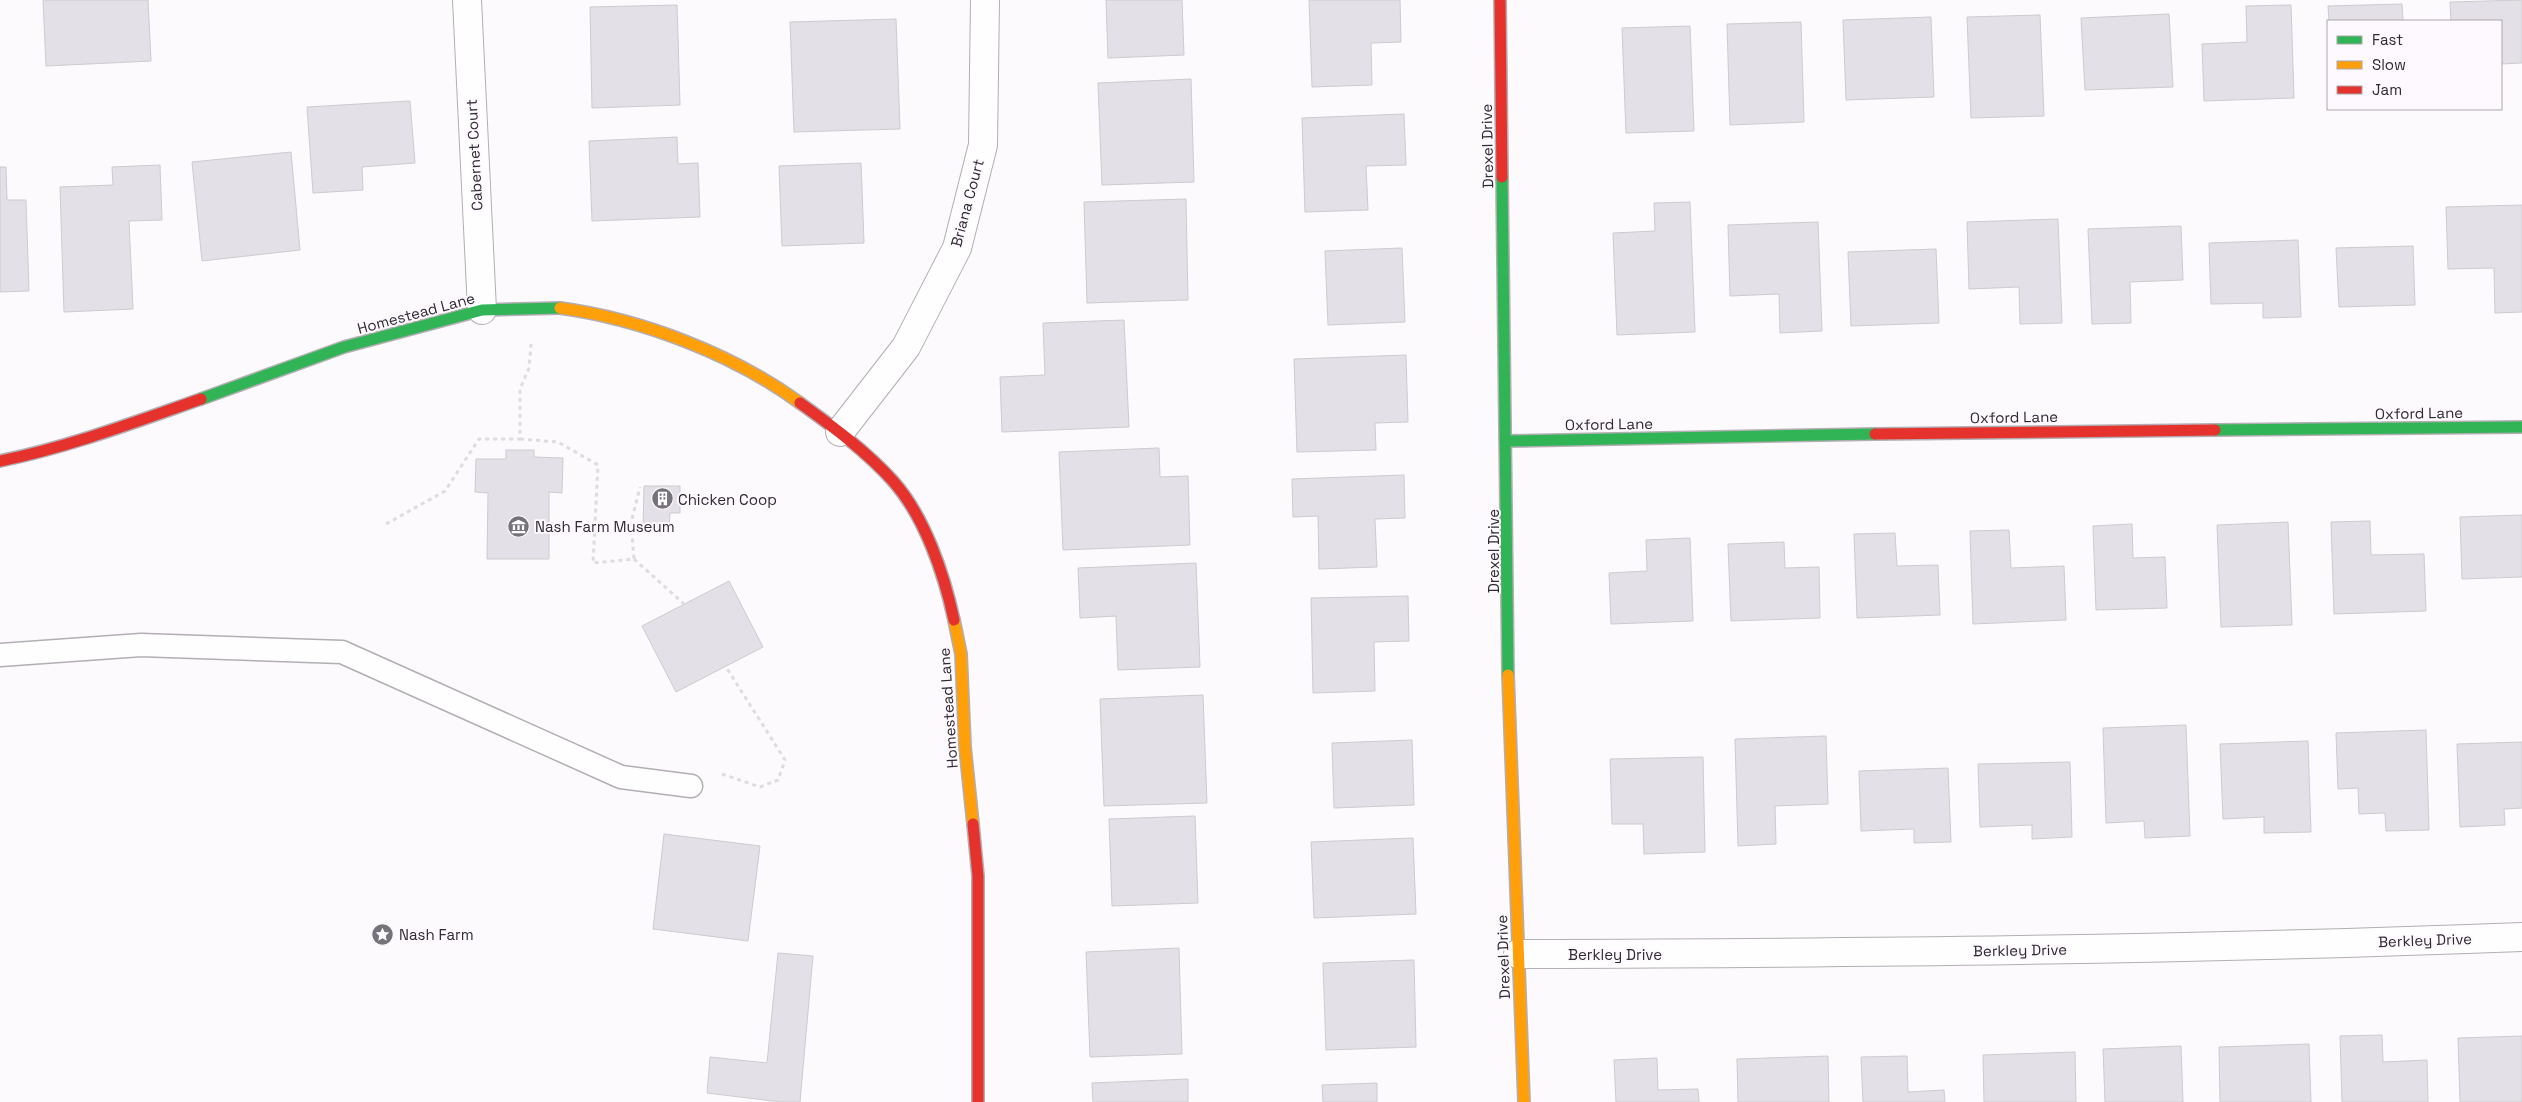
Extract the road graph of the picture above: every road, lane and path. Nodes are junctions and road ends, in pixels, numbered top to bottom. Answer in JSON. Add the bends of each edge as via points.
{"nodes":[{"id":1,"x":467,"y":0,"type":"edge"},
{"id":2,"x":985,"y":0,"type":"edge"},
{"id":3,"x":1500,"y":0,"type":"edge"},
{"id":4,"x":534,"y":309,"type":"junction"},
{"id":5,"x":482,"y":310,"type":"junction"},
{"id":6,"x":2522,"y":427,"type":"edge"},
{"id":7,"x":840,"y":432,"type":"junction"},
{"id":8,"x":520,"y":439,"type":"junction"},
{"id":9,"x":1507,"y":441,"type":"junction"},
{"id":10,"x":0,"y":461,"type":"edge"},
{"id":11,"x":640,"y":487,"type":"dead end"},
{"id":12,"x":386,"y":524,"type":"dead end"},
{"id":13,"x":634,"y":558,"type":"junction"},
{"id":14,"x":684,"y":604,"type":"dead end"},
{"id":15,"x":0,"y":655,"type":"edge"},
{"id":16,"x":726,"y":667,"type":"dead end"},
{"id":17,"x":691,"y":786,"type":"joint"},
{"id":18,"x":2522,"y":936,"type":"edge"},
{"id":19,"x":1518,"y":954,"type":"junction"},
{"id":20,"x":978,"y":1102,"type":"edge"},
{"id":21,"x":1524,"y":1102,"type":"edge"}],
"edges":[{"from":1,"to":5,"type":"street","name":"Cabernet Court"},
{"from":2,"to":7,"type":"street","name":"Briana Court","via":[[983,145],[957,248],[906,347]]},
{"from":3,"to":9,"type":"street","name":"Drexel Drive"},
{"from":4,"to":5,"type":"street","name":"Homestead Lane"},
{"from":4,"to":7,"type":"street","name":"Homestead Lane","via":[[561,308],[614,318],[667,335],[729,361],[785,392]]},
{"from":4,"to":8,"type":"path","via":[[529,368],[520,389]]},
{"from":5,"to":10,"type":"street","name":"Homestead Lane","via":[[344,348],[128,425]]},
{"from":6,"to":9,"type":"street","name":"Oxford Lane"},
{"from":7,"to":20,"type":"street","name":"Homestead Lane","via":[[894,482],[920,522],[945,581],[962,654],[965,747],[978,876]]},
{"from":8,"to":12,"type":"path","via":[[479,439],[445,491]]},
{"from":8,"to":13,"type":"path","via":[[558,442],[598,465],[593,563]]},
{"from":9,"to":19,"type":"street","name":"Drexel Drive","via":[[1509,740]]},
{"from":11,"to":13,"type":"path","via":[[631,523]]},
{"from":13,"to":14,"type":"path"},
{"from":15,"to":17,"type":"lane","via":[[140,646],[342,652],[621,777]]},
{"from":16,"to":17,"type":"path","via":[[785,760],[778,780],[760,787],[708,770]]},
{"from":18,"to":19,"type":"street","name":"Berkley Drive","via":[[2280,946]]},
{"from":19,"to":21,"type":"street","name":"Drexel Drive"}]}
